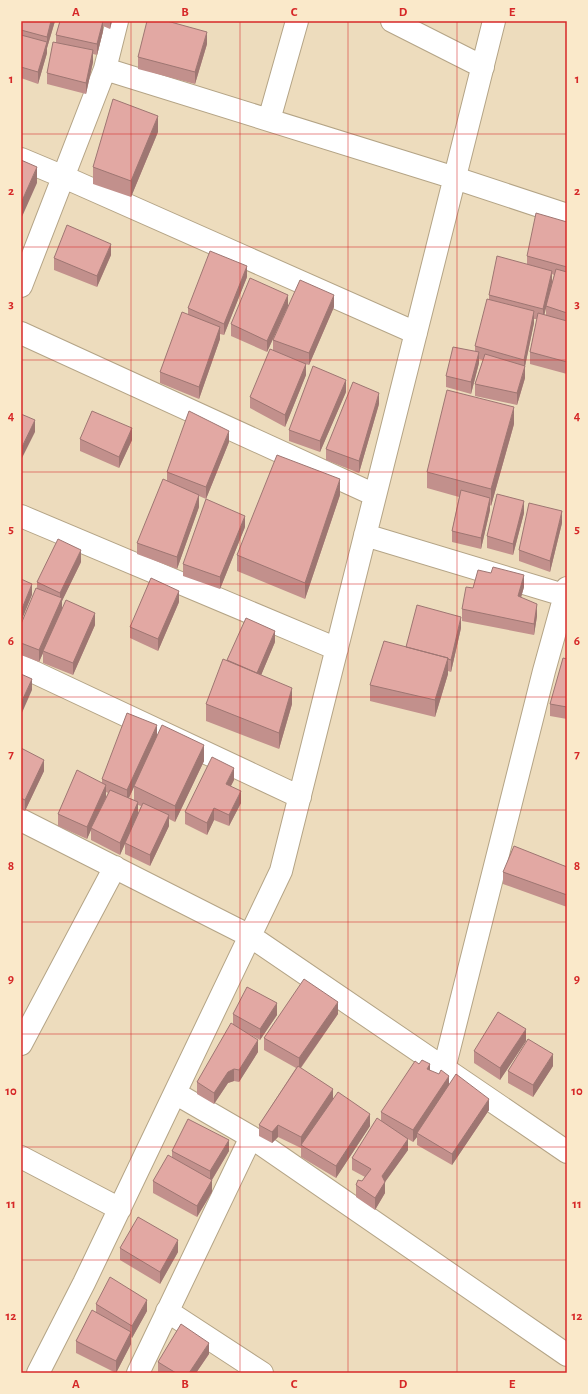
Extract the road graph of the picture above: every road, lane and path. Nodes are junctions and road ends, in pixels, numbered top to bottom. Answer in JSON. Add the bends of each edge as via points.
{"nodes":[{"id":1,"x":117,"y":21,"type":"edge"},
{"id":2,"x":297,"y":21,"type":"edge"},
{"id":3,"x":392,"y":21,"type":"edge"},
{"id":4,"x":494,"y":21,"type":"edge"},
{"id":5,"x":483,"y":67,"type":"junction"},
{"id":6,"x":105,"y":69,"type":"junction"},
{"id":7,"x":269,"y":120,"type":"junction"},
{"id":8,"x":21,"y":159,"type":"edge"},
{"id":9,"x":64,"y":177,"type":"junction"},
{"id":10,"x":455,"y":178,"type":"junction"},
{"id":11,"x":567,"y":215,"type":"edge"},
{"id":12,"x":21,"y":286,"type":"edge"},
{"id":13,"x":21,"y":333,"type":"edge"},
{"id":14,"x":416,"y":333,"type":"junction"},
{"id":15,"x":375,"y":495,"type":"junction"},
{"id":16,"x":21,"y":516,"type":"edge"},
{"id":17,"x":365,"y":535,"type":"junction"},
{"id":18,"x":566,"y":593,"type":"edge"},
{"id":19,"x":337,"y":649,"type":"junction"},
{"id":20,"x":21,"y":666,"type":"edge"},
{"id":21,"x":300,"y":797,"type":"junction"},
{"id":22,"x":21,"y":820,"type":"edge"},
{"id":23,"x":115,"y":868,"type":"junction"},
{"id":24,"x":250,"y":936,"type":"junction"},
{"id":25,"x":21,"y":1044,"type":"edge"},
{"id":26,"x":444,"y":1068,"type":"junction"},
{"id":27,"x":175,"y":1094,"type":"junction"},
{"id":28,"x":251,"y":1137,"type":"junction"},
{"id":29,"x":567,"y":1152,"type":"edge"},
{"id":30,"x":21,"y":1157,"type":"edge"},
{"id":31,"x":120,"y":1209,"type":"junction"},
{"id":32,"x":167,"y":1311,"type":"junction"},
{"id":33,"x":567,"y":1355,"type":"edge"},
{"id":34,"x":38,"y":1373,"type":"edge"},
{"id":35,"x":138,"y":1373,"type":"edge"},
{"id":36,"x":262,"y":1373,"type":"edge"}],
"edges":[{"from":1,"to":6,"type":"street"},
{"from":2,"to":7,"type":"street"},
{"from":3,"to":5,"type":"street"},
{"from":4,"to":5,"type":"street"},
{"from":5,"to":10,"type":"street"},
{"from":6,"to":7,"type":"street"},
{"from":6,"to":9,"type":"street"},
{"from":7,"to":10,"type":"street"},
{"from":8,"to":9,"type":"street"},
{"from":9,"to":12,"type":"street"},
{"from":9,"to":14,"type":"street"},
{"from":10,"to":11,"type":"street"},
{"from":10,"to":14,"type":"street"},
{"from":13,"to":15,"type":"street"},
{"from":14,"to":15,"type":"street"},
{"from":15,"to":17,"type":"street"},
{"from":16,"to":19,"type":"street"},
{"from":17,"to":18,"type":"street"},
{"from":17,"to":19,"type":"street"},
{"from":18,"to":26,"type":"street"},
{"from":19,"to":21,"type":"street"},
{"from":20,"to":21,"type":"street"},
{"from":21,"to":24,"type":"street","via":[[281,871]]},
{"from":22,"to":23,"type":"street"},
{"from":23,"to":24,"type":"street"},
{"from":23,"to":25,"type":"street"},
{"from":24,"to":26,"type":"street"},
{"from":24,"to":27,"type":"street"},
{"from":26,"to":29,"type":"street"},
{"from":27,"to":28,"type":"street"},
{"from":27,"to":31,"type":"street"},
{"from":28,"to":32,"type":"street"},
{"from":28,"to":33,"type":"street"},
{"from":30,"to":31,"type":"street"},
{"from":31,"to":34,"type":"street"},
{"from":32,"to":35,"type":"street"},
{"from":32,"to":36,"type":"street"}]}
